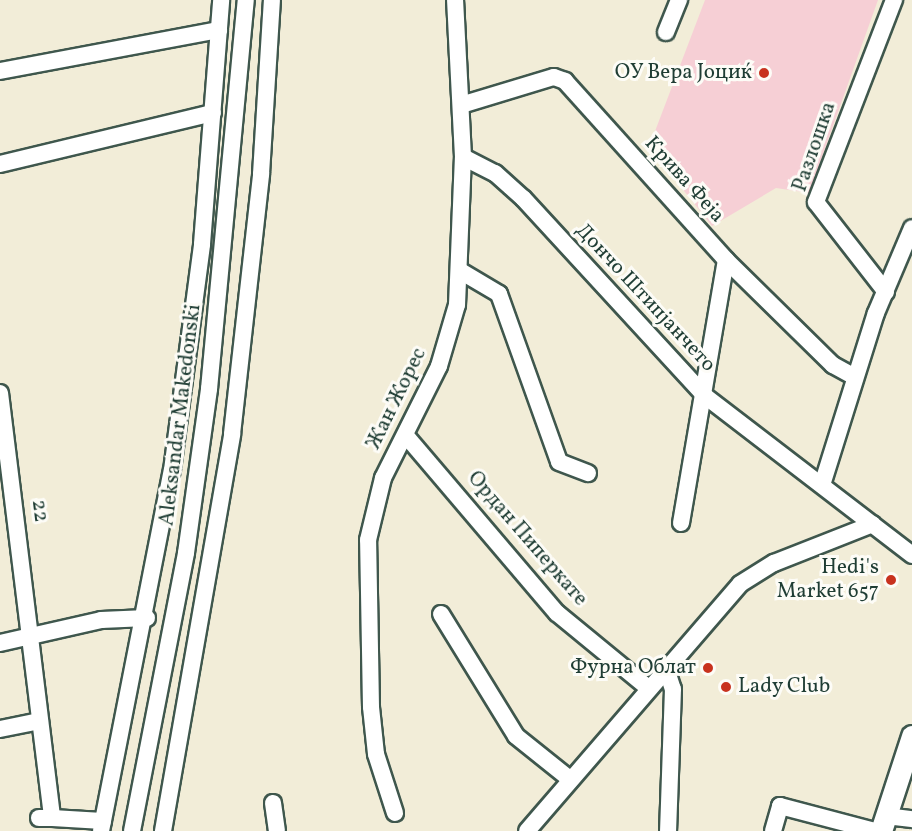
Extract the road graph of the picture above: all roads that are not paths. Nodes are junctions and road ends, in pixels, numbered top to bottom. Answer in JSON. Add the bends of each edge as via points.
{"nodes":[{"id":1,"x":221,"y":0,"type":"edge"},
{"id":2,"x":246,"y":0,"type":"edge"},
{"id":3,"x":272,"y":0,"type":"edge"},
{"id":4,"x":455,"y":0,"type":"edge"},
{"id":5,"x":679,"y":0,"type":"edge"},
{"id":6,"x":894,"y":0,"type":"edge"},
{"id":7,"x":219,"y":30,"type":"junction"},
{"id":8,"x":666,"y":32,"type":"dead end"},
{"id":9,"x":0,"y":71,"type":"edge"},
{"id":10,"x":461,"y":105,"type":"junction"},
{"id":11,"x":213,"y":113,"type":"junction"},
{"id":12,"x":463,"y":157,"type":"junction"},
{"id":13,"x":0,"y":164,"type":"edge"},
{"id":14,"x":912,"y":228,"type":"edge"},
{"id":15,"x":726,"y":260,"type":"junction"},
{"id":16,"x":462,"y":272,"type":"junction"},
{"id":17,"x":886,"y":292,"type":"junction"},
{"id":18,"x":855,"y":377,"type":"junction"},
{"id":19,"x":0,"y":393,"type":"edge"},
{"id":20,"x":705,"y":396,"type":"junction"},
{"id":21,"x":407,"y":437,"type":"junction"},
{"id":22,"x":6,"y":472,"type":"edge"},
{"id":23,"x":588,"y":473,"type":"dead end"},
{"id":24,"x":822,"y":486,"type":"junction"},
{"id":25,"x":681,"y":523,"type":"dead end"},
{"id":26,"x":873,"y":524,"type":"junction"},
{"id":27,"x":912,"y":555,"type":"edge"},
{"id":28,"x":441,"y":614,"type":"dead end"},
{"id":29,"x":147,"y":618,"type":"junction"},
{"id":30,"x":32,"y":635,"type":"junction"},
{"id":31,"x":0,"y":643,"type":"edge"},
{"id":32,"x":666,"y":668,"type":"junction"},
{"id":33,"x":647,"y":687,"type":"junction"},
{"id":34,"x":40,"y":721,"type":"junction"},
{"id":35,"x":0,"y":729,"type":"edge"},
{"id":36,"x":912,"y":736,"type":"edge"},
{"id":37,"x":571,"y":780,"type":"junction"},
{"id":38,"x":273,"y":803,"type":"dead end"},
{"id":39,"x":395,"y":813,"type":"dead end"},
{"id":40,"x":912,"y":819,"type":"edge"},
{"id":41,"x":102,"y":826,"type":"edge"},
{"id":42,"x":881,"y":826,"type":"edge"},
{"id":43,"x":132,"y":831,"type":"edge"},
{"id":44,"x":163,"y":831,"type":"edge"},
{"id":45,"x":277,"y":831,"type":"edge"},
{"id":46,"x":527,"y":831,"type":"edge"},
{"id":47,"x":668,"y":831,"type":"edge"},
{"id":48,"x":773,"y":831,"type":"edge"}],
"edges":[{"from":1,"to":7,"type":"street"},
{"from":2,"to":43,"type":"street","name":"Aleksandar Makedonski","via":[[209,390],[186,553]]},
{"from":3,"to":44,"type":"street","via":[[261,174],[232,434]]},
{"from":4,"to":10,"type":"street","name":"Жан Жорес"},
{"from":5,"to":8,"type":"street"},
{"from":6,"to":17,"type":"street","name":"Разлошка","via":[[816,202]]},
{"from":7,"to":9,"type":"street"},
{"from":7,"to":11,"type":"street"},
{"from":10,"to":12,"type":"street","name":"Жан Жорес"},
{"from":10,"to":15,"type":"street","name":"Крива Феја","via":[[559,78]]},
{"from":11,"to":13,"type":"street"},
{"from":11,"to":29,"type":"street","via":[[185,380]]},
{"from":12,"to":16,"type":"street","name":"Жан Жорес"},
{"from":12,"to":20,"type":"street","name":"Дончо Штипјанчето","via":[[478,162],[523,198]]},
{"from":14,"to":17,"type":"street"},
{"from":15,"to":18,"type":"street","name":"Крива Феја","via":[[834,366]]},
{"from":15,"to":20,"type":"street"},
{"from":16,"to":21,"type":"street","name":"Жан Жорес","via":[[448,343]]},
{"from":16,"to":23,"type":"street","via":[[499,294],[559,462]]},
{"from":17,"to":18,"type":"street"},
{"from":18,"to":24,"type":"street"},
{"from":19,"to":22,"type":"street","name":"22"},
{"from":20,"to":24,"type":"street","name":"Дончо Штипјанчето"},
{"from":20,"to":25,"type":"street"},
{"from":21,"to":33,"type":"street","name":"Ордан Пиперкате","via":[[557,613]]},
{"from":21,"to":39,"type":"street","name":"Жан Жорес","via":[[383,478],[368,540],[370,707],[376,754]]},
{"from":22,"to":30,"type":"street","name":"22"},
{"from":24,"to":26,"type":"street","name":"Дончо Штипјанчето"},
{"from":26,"to":27,"type":"street","name":"Дончо Штипјанчето"},
{"from":26,"to":32,"type":"street","via":[[750,576]]},
{"from":28,"to":37,"type":"street","via":[[516,736]]},
{"from":29,"to":30,"type":"street","via":[[101,620]]},
{"from":29,"to":41,"type":"street"},
{"from":30,"to":31,"type":"street"},
{"from":30,"to":34,"type":"street","name":"22"},
{"from":32,"to":33,"type":"street"},
{"from":32,"to":47,"type":"street","via":[[673,689]]},
{"from":33,"to":37,"type":"street"},
{"from":34,"to":35,"type":"street"},
{"from":34,"to":41,"type":"street","name":"22","via":[[46,818]]},
{"from":36,"to":42,"type":"main road"},
{"from":37,"to":46,"type":"street"},
{"from":38,"to":45,"type":"street"},
{"from":40,"to":42,"type":"street"},
{"from":42,"to":48,"type":"street","via":[[780,806]]}]}
